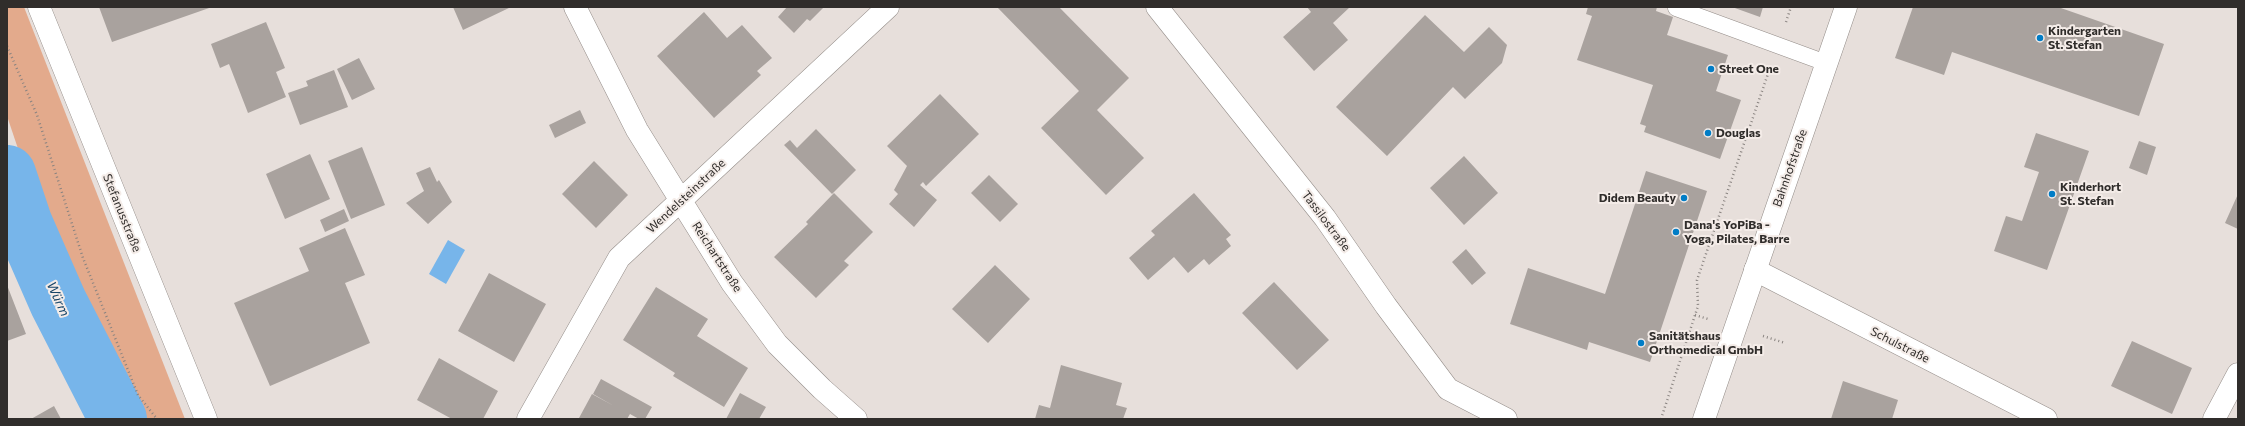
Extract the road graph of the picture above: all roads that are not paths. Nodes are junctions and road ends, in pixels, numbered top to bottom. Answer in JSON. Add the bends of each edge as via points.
{"nodes":[{"id":1,"x":39,"y":7,"type":"edge"},
{"id":2,"x":575,"y":7,"type":"edge"},
{"id":3,"x":888,"y":7,"type":"edge"},
{"id":4,"x":1157,"y":7,"type":"edge"},
{"id":5,"x":1846,"y":7,"type":"edge"},
{"id":6,"x":1676,"y":8,"type":"edge"},
{"id":7,"x":1826,"y":63,"type":"junction"},
{"id":8,"x":681,"y":201,"type":"junction"},
{"id":9,"x":1755,"y":270,"type":"junction"},
{"id":10,"x":2238,"y":374,"type":"edge"},
{"id":11,"x":206,"y":419,"type":"edge"},
{"id":12,"x":528,"y":419,"type":"edge"},
{"id":13,"x":856,"y":419,"type":"edge"},
{"id":14,"x":1506,"y":419,"type":"edge"},
{"id":15,"x":1704,"y":419,"type":"edge"},
{"id":16,"x":2046,"y":419,"type":"edge"},
{"id":17,"x":2214,"y":419,"type":"edge"}],
"edges":[{"from":1,"to":11,"type":"street","name":"Stefanusstraße"},
{"from":2,"to":8,"type":"street","name":"Reichartstraße","via":[[637,130]]},
{"from":3,"to":8,"type":"street","name":"Wendelsteinstraße"},
{"from":4,"to":14,"type":"street","name":"Tassilostraße","via":[[1326,218],[1386,306],[1448,389]]},
{"from":5,"to":7,"type":"street","name":"Bahnhofstraße"},
{"from":6,"to":7,"type":"lane"},
{"from":7,"to":9,"type":"street","name":"Bahnhofstraße"},
{"from":8,"to":12,"type":"street","name":"Wendelsteinstraße","via":[[619,258]]},
{"from":8,"to":13,"type":"street","name":"Reichartstraße","via":[[732,283],[777,344]]},
{"from":9,"to":15,"type":"street","name":"Bahnhofstraße"},
{"from":9,"to":16,"type":"street","name":"Schulstraße"},
{"from":10,"to":17,"type":"street"}]}
